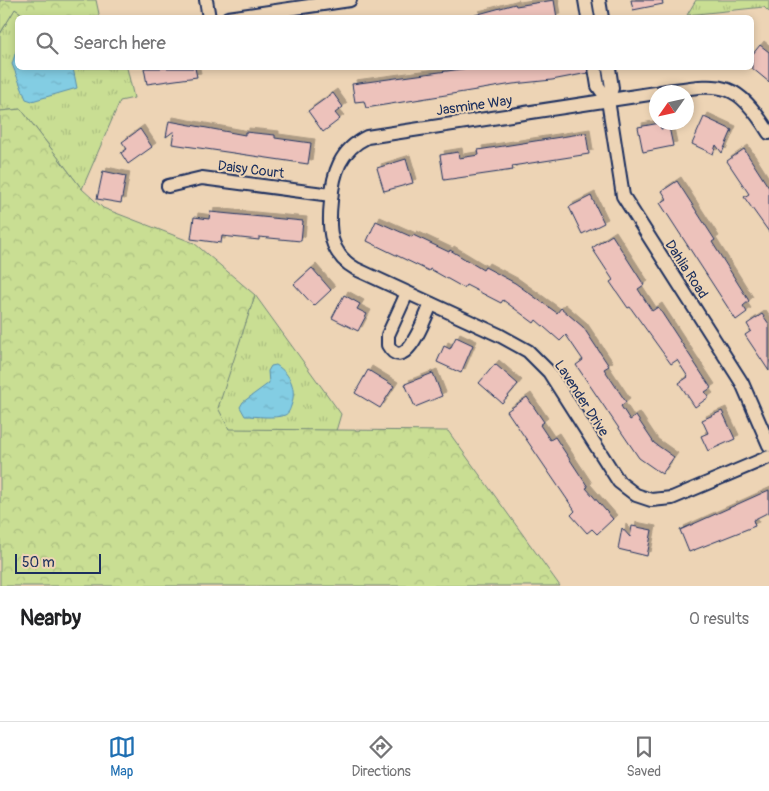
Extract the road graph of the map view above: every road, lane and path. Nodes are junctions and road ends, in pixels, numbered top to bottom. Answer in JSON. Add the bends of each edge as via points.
{"nodes":[{"id":1,"x":206,"y":0,"type":"edge"},
{"id":2,"x":350,"y":0,"type":"edge"},
{"id":3,"x":585,"y":0,"type":"edge"},
{"id":4,"x":599,"y":0,"type":"edge"},
{"id":5,"x":208,"y":15,"type":"edge"},
{"id":6,"x":248,"y":15,"type":"edge"},
{"id":7,"x":588,"y":15,"type":"edge"},
{"id":8,"x":602,"y":15,"type":"edge"},
{"id":9,"x":595,"y":70,"type":"edge"},
{"id":10,"x":609,"y":70,"type":"edge"},
{"id":11,"x":694,"y":88,"type":"edge"},
{"id":12,"x":649,"y":94,"type":"edge"},
{"id":13,"x":608,"y":100,"type":"junction"},
{"id":14,"x":769,"y":133,"type":"edge"},
{"id":15,"x":168,"y":186,"type":"dead end"},
{"id":16,"x":331,"y":195,"type":"junction"},
{"id":17,"x":407,"y":294,"type":"junction"},
{"id":18,"x":431,"y":304,"type":"junction"},
{"id":19,"x":769,"y":445,"type":"edge"},
{"id":20,"x":769,"y":457,"type":"edge"}],
"edges":[{"from":1,"to":5,"type":"street"},
{"from":2,"to":6,"type":"street"},
{"from":3,"to":7,"type":"street"},
{"from":4,"to":8,"type":"street"},
{"from":9,"to":13,"type":"street","name":"Dahlia Road","via":[[598,86]]},
{"from":10,"to":13,"type":"street","name":"Dahlia Road","via":[[612,88]]},
{"from":11,"to":14,"type":"street","name":"Jasmine Way","via":[[730,89],[749,103]]},
{"from":12,"to":13,"type":"street","name":"Jasmine Way"},
{"from":13,"to":16,"type":"street","name":"Jasmine Way","via":[[367,137],[351,147],[339,162]]},
{"from":13,"to":19,"type":"street","name":"Dahlia Road","via":[[623,196],[742,383]]},
{"from":15,"to":16,"type":"street","name":"Daisy Court","via":[[202,178]]},
{"from":16,"to":17,"type":"street","name":"Lavender Drive","via":[[328,226],[339,254],[361,272]]},
{"from":17,"to":18,"type":"street","name":"Lavender Drive"},
{"from":17,"to":18,"type":"street","via":[[388,335],[388,345],[394,352],[410,348]]},
{"from":18,"to":20,"type":"street","name":"Lavender Drive","via":[[509,339],[533,355],[549,372],[619,482],[636,495],[651,500],[672,498]]}]}
